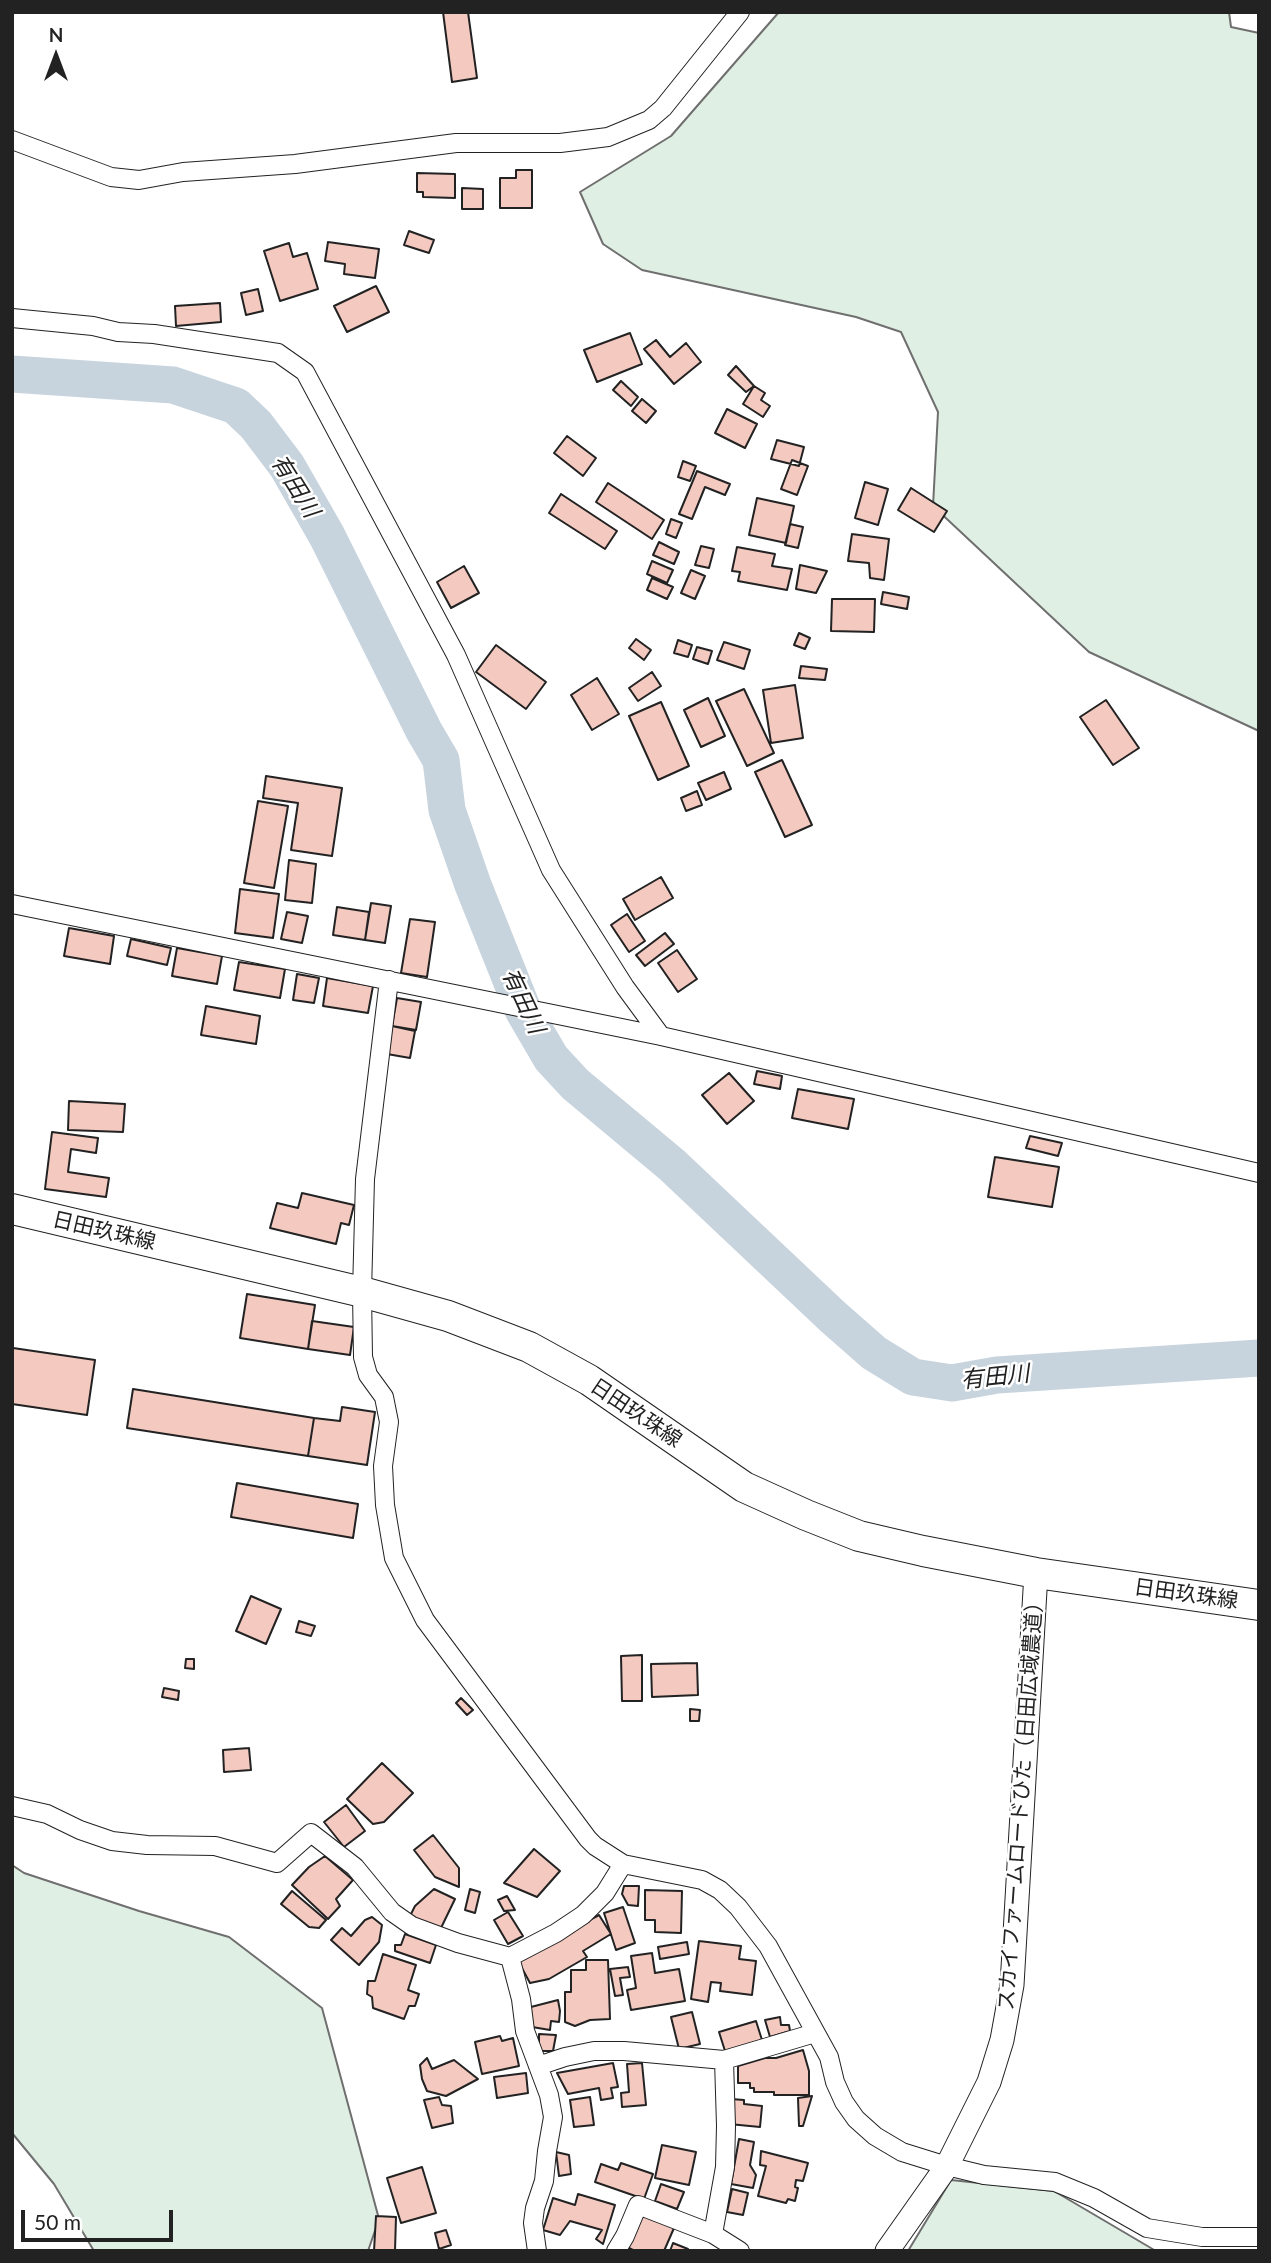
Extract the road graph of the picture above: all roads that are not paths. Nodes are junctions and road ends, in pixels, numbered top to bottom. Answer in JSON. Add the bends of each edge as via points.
{"nodes":[{"id":1,"x":740,"y":12,"type":"edge"},
{"id":2,"x":12,"y":140,"type":"edge"},
{"id":3,"x":12,"y":318,"type":"edge"},
{"id":4,"x":12,"y":904,"type":"edge"},
{"id":5,"x":389,"y":980,"type":"junction"},
{"id":6,"x":652,"y":1035,"type":"junction"},
{"id":7,"x":1259,"y":1173,"type":"edge"},
{"id":8,"x":12,"y":1209,"type":"edge"},
{"id":9,"x":362,"y":1292,"type":"junction"},
{"id":10,"x":1036,"y":1573,"type":"junction"},
{"id":11,"x":1259,"y":1605,"type":"edge"},
{"id":12,"x":12,"y":1806,"type":"edge"},
{"id":13,"x":623,"y":1864,"type":"junction"},
{"id":14,"x":510,"y":1957,"type":"junction"},
{"id":15,"x":815,"y":2033,"type":"junction"},
{"id":16,"x":724,"y":2060,"type":"junction"},
{"id":17,"x":538,"y":2066,"type":"junction"},
{"id":18,"x":947,"y":2166,"type":"junction"},
{"id":19,"x":713,"y":2234,"type":"junction"},
{"id":20,"x":1259,"y":2237,"type":"edge"},
{"id":21,"x":537,"y":2251,"type":"edge"},
{"id":22,"x":616,"y":2251,"type":"edge"},
{"id":23,"x":740,"y":2251,"type":"edge"},
{"id":24,"x":887,"y":2251,"type":"edge"}],
"edges":[{"from":1,"to":2,"type":"street","via":[[663,108],[649,120],[608,137],[560,143],[456,143],[139,180],[111,177]]},
{"from":3,"to":6,"type":"street","via":[[278,353],[305,372],[456,655],[551,870]]},
{"from":4,"to":5,"type":"street"},
{"from":5,"to":6,"type":"street"},
{"from":5,"to":9,"type":"street","via":[[366,1179]]},
{"from":6,"to":7,"type":"street"},
{"from":8,"to":9,"type":"main road","name":"日田玖珠線"},
{"from":9,"to":10,"type":"main road","name":"日田玖珠線","via":[[448,1316],[528,1347],[589,1380],[744,1487],[806,1515],[859,1536]]},
{"from":9,"to":13,"type":"street","via":[[363,1357],[368,1375],[384,1396],[388,1422],[384,1505],[394,1558],[405,1583],[425,1620],[588,1839]]},
{"from":10,"to":11,"type":"main road","name":"日田玖珠線"},
{"from":10,"to":18,"type":"street","name":"スカイファームロードひた（日田広域農道）","via":[[1012,1985],[989,2081]]},
{"from":12,"to":14,"type":"street","via":[[47,1814],[112,1840],[215,1846],[277,1863],[311,1833],[355,1867],[392,1912],[412,1926]]},
{"from":13,"to":14,"type":"street","via":[[605,1893],[583,1915]]},
{"from":13,"to":15,"type":"street","via":[[690,1877],[720,1890],[768,1946]]},
{"from":14,"to":17,"type":"street","via":[[522,1998],[525,2031]]},
{"from":15,"to":16,"type":"street"},
{"from":15,"to":18,"type":"street","via":[[829,2057],[844,2102],[856,2119],[902,2152]]},
{"from":16,"to":17,"type":"street","via":[[594,2051]]},
{"from":16,"to":19,"type":"street","via":[[724,2167]]},
{"from":17,"to":21,"type":"street","via":[[553,2117],[533,2223]]},
{"from":18,"to":20,"type":"street","via":[[1055,2182],[1147,2228],[1202,2237]]},
{"from":18,"to":24,"type":"street","name":"スカイファームロードひた（日田広域農道）"},
{"from":19,"to":22,"type":"street","via":[[638,2205]]},
{"from":19,"to":23,"type":"street"}]}
